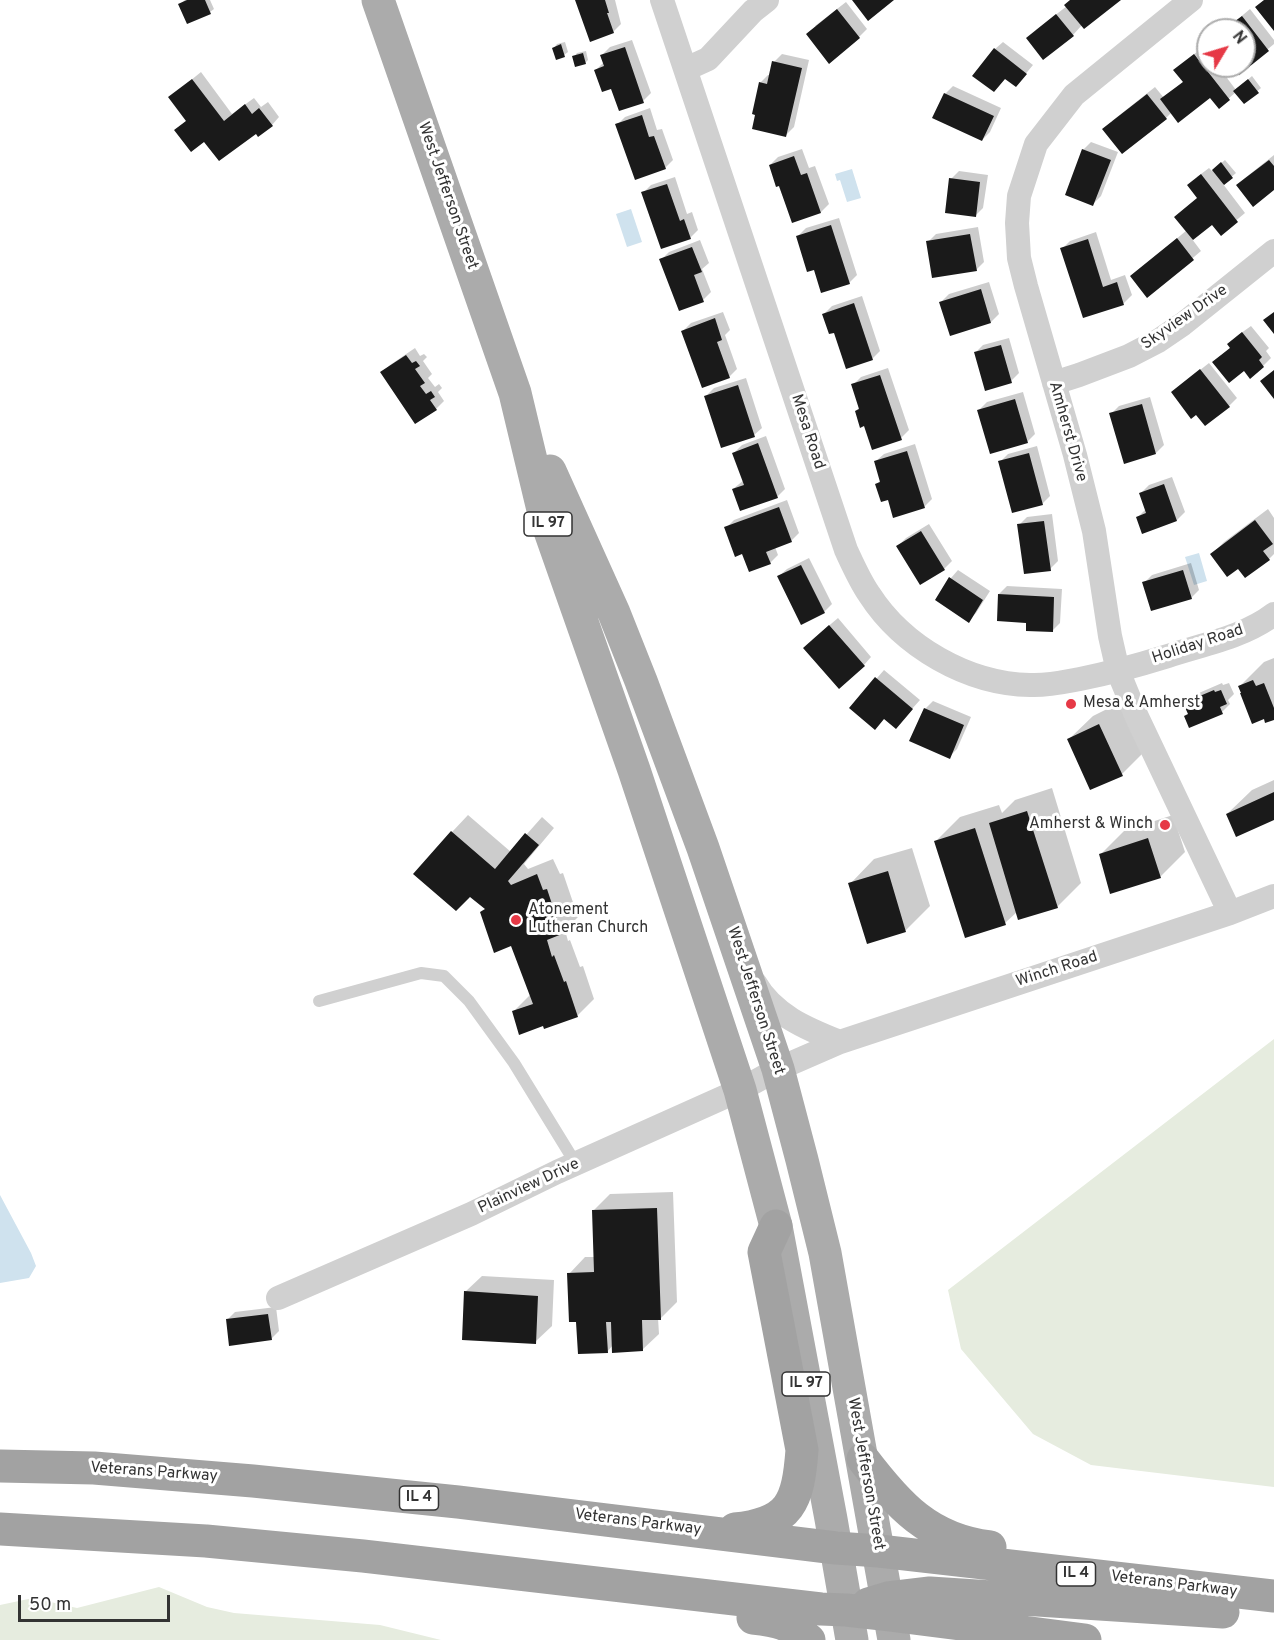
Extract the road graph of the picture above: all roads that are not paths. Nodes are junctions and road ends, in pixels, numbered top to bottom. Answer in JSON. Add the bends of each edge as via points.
{"nodes":[{"id":1,"x":378,"y":0,"type":"edge"},
{"id":2,"x":662,"y":0,"type":"edge"},
{"id":3,"x":767,"y":0,"type":"edge"},
{"id":4,"x":1191,"y":0,"type":"edge"},
{"id":5,"x":686,"y":69,"type":"junction"},
{"id":6,"x":1274,"y":251,"type":"edge"},
{"id":7,"x":1054,"y":383,"type":"junction"},
{"id":8,"x":514,"y":393,"type":"junction"},
{"id":9,"x":1274,"y":614,"type":"edge"},
{"id":10,"x":1118,"y":671,"type":"junction"},
{"id":11,"x":1274,"y":896,"type":"edge"},
{"id":12,"x":1230,"y":912,"type":"junction"},
{"id":13,"x":741,"y":959,"type":"junction"},
{"id":14,"x":319,"y":1001,"type":"dead end"},
{"id":15,"x":840,"y":1042,"type":"junction"},
{"id":16,"x":778,"y":1069,"type":"junction"},
{"id":17,"x":740,"y":1090,"type":"junction"},
{"id":18,"x":576,"y":1164,"type":"junction"},
{"id":19,"x":776,"y":1226,"type":"junction"},
{"id":20,"x":278,"y":1298,"type":"dead end"},
{"id":21,"x":863,"y":1460,"type":"junction"},
{"id":22,"x":0,"y":1466,"type":"edge"},
{"id":23,"x":0,"y":1529,"type":"edge"},
{"id":24,"x":712,"y":1532,"type":"junction"},
{"id":25,"x":836,"y":1548,"type":"junction"},
{"id":26,"x":879,"y":1551,"type":"junction"},
{"id":27,"x":363,"y":1556,"type":"junction"},
{"id":28,"x":1270,"y":1602,"type":"edge"},
{"id":29,"x":891,"y":1618,"type":"edge"},
{"id":30,"x":849,"y":1625,"type":"edge"},
{"id":31,"x":1017,"y":1632,"type":"junction"},
{"id":32,"x":809,"y":1640,"type":"edge"},
{"id":33,"x":976,"y":1640,"type":"edge"},
{"id":34,"x":1085,"y":1640,"type":"edge"}],
"edges":[{"from":1,"to":8,"type":"main road","name":"West Jefferson Street","number":"IL 97"},
{"from":2,"to":5,"type":"street","name":"Mesa Road"},
{"from":3,"to":5,"type":"street","via":[[708,59]]},
{"from":4,"to":7,"type":"street","name":"Amherst Drive","via":[[1074,95],[1036,144],[1018,196],[1019,258]]},
{"from":5,"to":10,"type":"street","name":"Mesa Road","via":[[846,549],[869,594],[885,616],[912,641],[977,676],[1031,686]]},
{"from":6,"to":7,"type":"street","name":"Skyview Drive","via":[[1158,341],[1129,356]]},
{"from":7,"to":10,"type":"street","name":"Amherst Drive","via":[[1094,531]]},
{"from":8,"to":13,"type":"main road","name":"West Jefferson Street","number":"IL 97","via":[[614,613]]},
{"from":8,"to":17,"type":"main road","name":"West Jefferson Street","number":"IL 97","via":[[544,514]]},
{"from":9,"to":10,"type":"street","name":"Holiday Road","via":[[1243,632]]},
{"from":10,"to":12,"type":"street","name":"Amherst Drive"},
{"from":11,"to":12,"type":"street","name":"Winch Road"},
{"from":12,"to":15,"type":"street","name":"Winch Road"},
{"from":13,"to":15,"type":"street","via":[[774,1007],[809,1029]]},
{"from":13,"to":16,"type":"main road","name":"West Jefferson Street","number":"IL 97"},
{"from":14,"to":18,"type":"lane","via":[[421,973],[444,976],[469,1001],[514,1063]]},
{"from":15,"to":16,"type":"street","name":"Winch Road"},
{"from":16,"to":17,"type":"street","name":"Plainview Drive"},
{"from":16,"to":21,"type":"main road","name":"West Jefferson Street","number":"IL 97","via":[[825,1253]]},
{"from":17,"to":18,"type":"street","name":"Plainview Drive"},
{"from":17,"to":19,"type":"main road","name":"West Jefferson Street","number":"IL 97"},
{"from":18,"to":20,"type":"street","name":"Plainview Drive"},
{"from":19,"to":24,"type":"highway","via":[[764,1252],[802,1450],[798,1485],[794,1499],[773,1520],[756,1527]]},
{"from":19,"to":25,"type":"main road","name":"West Jefferson Street","number":"IL 97"},
{"from":21,"to":26,"type":"main road","name":"West Jefferson Street","number":"IL 97"},
{"from":21,"to":28,"type":"highway","via":[[912,1515],[961,1541],[1219,1574]]},
{"from":22,"to":24,"type":"highway","name":"Veterans Parkway","number":"IL 4","via":[[94,1468],[253,1480]]},
{"from":23,"to":27,"type":"highway","via":[[206,1541]]},
{"from":24,"to":25,"type":"highway","name":"Veterans Parkway","number":"IL 4"},
{"from":25,"to":26,"type":"highway","name":"Veterans Parkway","number":"IL 4"},
{"from":25,"to":30,"type":"main road","name":"West Jefferson Street","number":"IL 97"},
{"from":26,"to":28,"type":"highway","name":"Veterans Parkway","number":"IL 4"},
{"from":26,"to":29,"type":"main road","name":"West Jefferson Street","number":"IL 97"},
{"from":27,"to":30,"type":"highway","via":[[821,1610]]},
{"from":27,"to":32,"type":"highway","via":[[396,1577],[777,1621]]},
{"from":28,"to":29,"type":"highway","via":[[930,1593]]},
{"from":29,"to":30,"type":"highway"},
{"from":29,"to":31,"type":"highway"},
{"from":31,"to":33,"type":"highway"},
{"from":31,"to":34,"type":"highway"}]}
